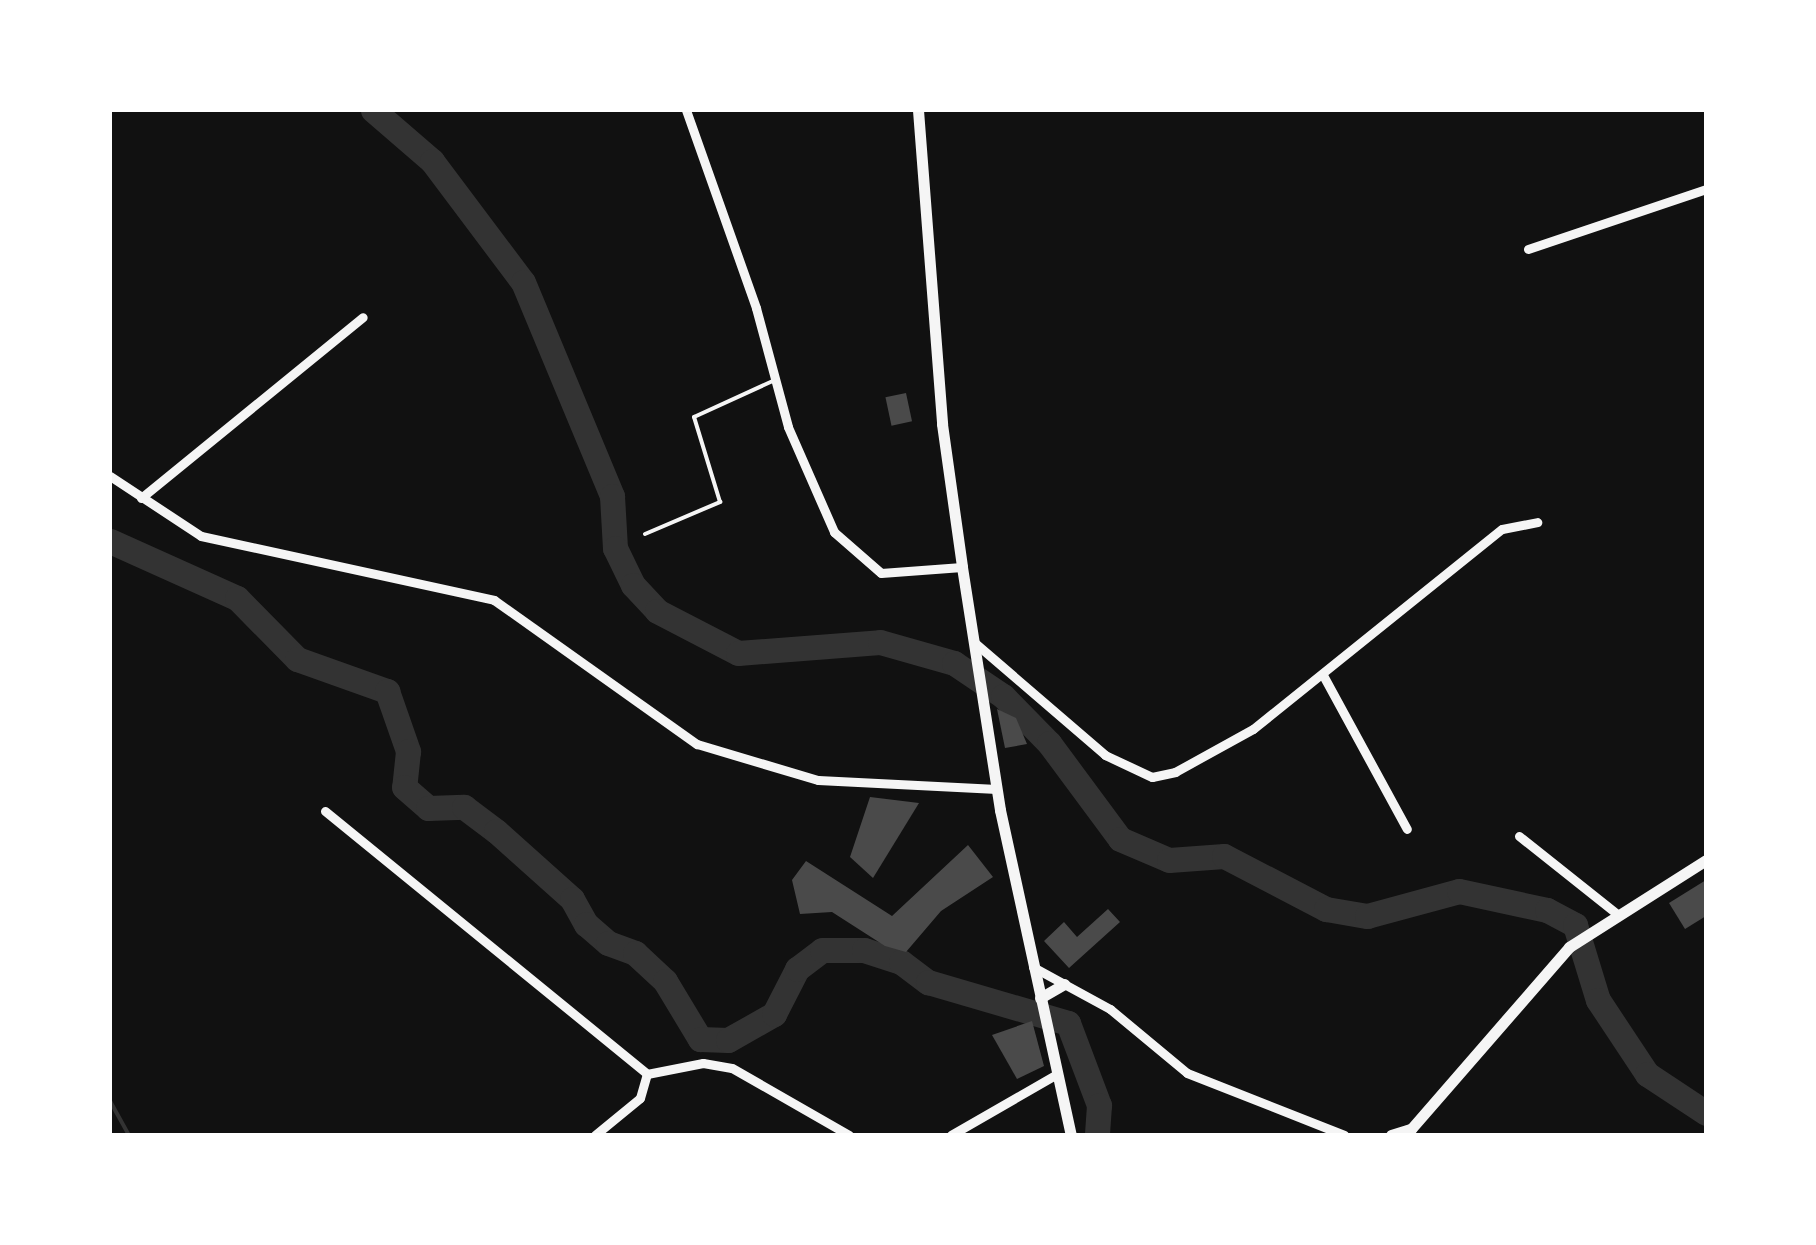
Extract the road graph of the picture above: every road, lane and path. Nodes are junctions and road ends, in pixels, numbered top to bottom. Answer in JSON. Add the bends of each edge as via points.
{"nodes":[{"id":1,"x":686,"y":110,"type":"edge"},
{"id":2,"x":918,"y":110,"type":"edge"},
{"id":3,"x":1706,"y":189,"type":"edge"},
{"id":4,"x":1528,"y":250,"type":"dead end"},
{"id":5,"x":363,"y":317,"type":"dead end"},
{"id":6,"x":774,"y":380,"type":"junction"},
{"id":7,"x":110,"y":476,"type":"edge"},
{"id":8,"x":141,"y":498,"type":"junction"},
{"id":9,"x":1537,"y":522,"type":"dead end"},
{"id":10,"x":645,"y":534,"type":"dead end"},
{"id":11,"x":962,"y":567,"type":"junction"},
{"id":12,"x":973,"y":642,"type":"junction"},
{"id":13,"x":1324,"y":676,"type":"junction"},
{"id":14,"x":997,"y":788,"type":"junction"},
{"id":15,"x":325,"y":811,"type":"dead end"},
{"id":16,"x":1407,"y":830,"type":"dead end"},
{"id":17,"x":1519,"y":836,"type":"dead end"},
{"id":18,"x":1706,"y":860,"type":"edge"},
{"id":19,"x":1617,"y":914,"type":"junction"},
{"id":20,"x":1033,"y":967,"type":"junction"},
{"id":21,"x":1064,"y":984,"type":"junction"},
{"id":22,"x":1040,"y":1001,"type":"junction"},
{"id":23,"x":647,"y":1074,"type":"junction"},
{"id":24,"x":1057,"y":1074,"type":"junction"},
{"id":25,"x":1415,"y":1132,"type":"edge"},
{"id":26,"x":595,"y":1135,"type":"edge"},
{"id":27,"x":849,"y":1135,"type":"edge"},
{"id":28,"x":952,"y":1135,"type":"edge"},
{"id":29,"x":1070,"y":1135,"type":"edge"},
{"id":30,"x":1344,"y":1135,"type":"edge"},
{"id":31,"x":1391,"y":1135,"type":"edge"}],
"edges":[{"from":1,"to":6,"type":"street","via":[[756,308]]},
{"from":2,"to":11,"type":"main road","via":[[942,424]]},
{"from":3,"to":4,"type":"street"},
{"from":5,"to":8,"type":"street"},
{"from":6,"to":10,"type":"lane","via":[[694,417],[720,502]]},
{"from":6,"to":11,"type":"street","via":[[818,504],[852,553],[892,575]]},
{"from":7,"to":8,"type":"street"},
{"from":8,"to":14,"type":"street","via":[[201,536],[494,600],[697,744],[818,780]]},
{"from":9,"to":13,"type":"street","via":[[1502,529]]},
{"from":11,"to":12,"type":"main road"},
{"from":12,"to":13,"type":"street","via":[[999,671],[1105,755],[1152,778],[1253,729]]},
{"from":12,"to":14,"type":"main road"},
{"from":13,"to":16,"type":"street"},
{"from":14,"to":20,"type":"main road"},
{"from":15,"to":23,"type":"street"},
{"from":17,"to":19,"type":"street"},
{"from":18,"to":19,"type":"main road"},
{"from":19,"to":25,"type":"main road","via":[[1569,947]]},
{"from":20,"to":21,"type":"street"},
{"from":20,"to":22,"type":"main road"},
{"from":21,"to":22,"type":"main road"},
{"from":21,"to":30,"type":"street","via":[[1110,1009],[1187,1073]]},
{"from":22,"to":24,"type":"main road"},
{"from":23,"to":26,"type":"street","via":[[640,1098]]},
{"from":23,"to":27,"type":"street","via":[[703,1063],[732,1068]]},
{"from":24,"to":28,"type":"street"},
{"from":24,"to":29,"type":"main road"},
{"from":25,"to":31,"type":"main road"}]}
